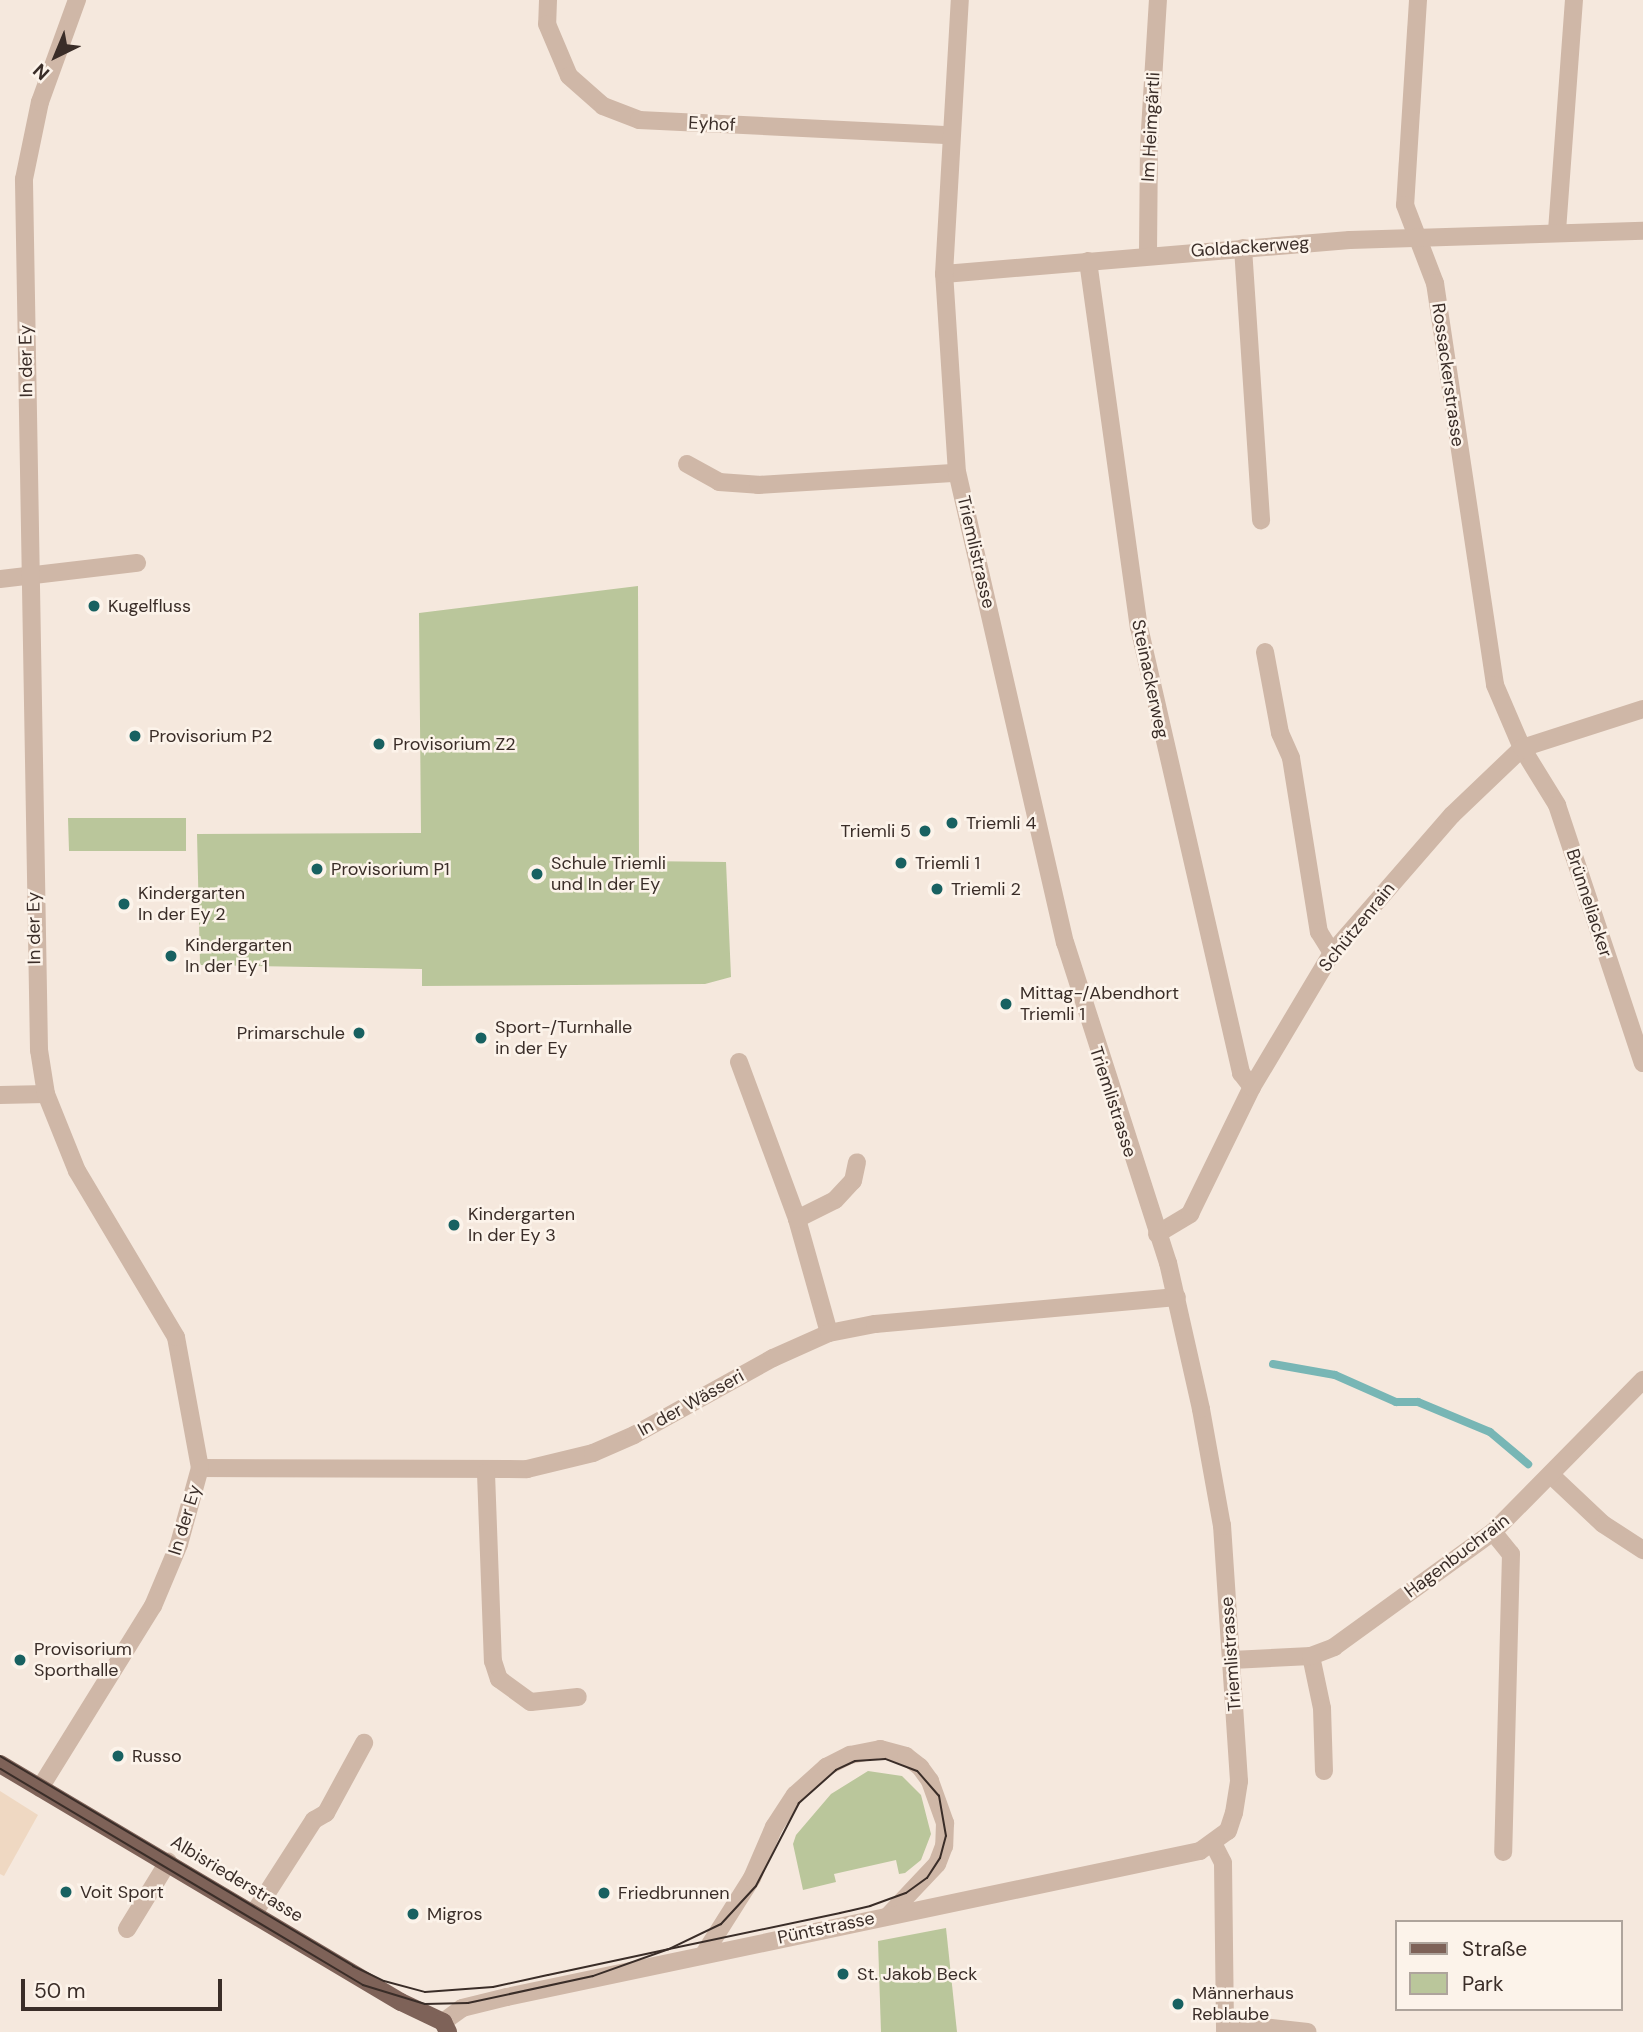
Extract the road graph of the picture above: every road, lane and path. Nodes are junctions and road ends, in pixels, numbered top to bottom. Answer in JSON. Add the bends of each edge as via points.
{"nodes":[{"id":1,"x":77,"y":0,"type":"edge"},
{"id":2,"x":548,"y":0,"type":"edge"},
{"id":3,"x":960,"y":0,"type":"edge"},
{"id":4,"x":1158,"y":0,"type":"edge"},
{"id":5,"x":1418,"y":0,"type":"edge"},
{"id":6,"x":1574,"y":0,"type":"edge"},
{"id":7,"x":950,"y":135,"type":"junction"},
{"id":8,"x":1558,"y":231,"type":"junction"},
{"id":9,"x":1643,"y":231,"type":"edge"},
{"id":10,"x":1414,"y":237,"type":"junction"},
{"id":11,"x":1243,"y":248,"type":"junction"},
{"id":12,"x":1148,"y":254,"type":"junction"},
{"id":13,"x":1088,"y":261,"type":"junction"},
{"id":14,"x":944,"y":274,"type":"junction"},
{"id":15,"x":687,"y":464,"type":"dead end"},
{"id":16,"x":957,"y":473,"type":"junction"},
{"id":17,"x":1261,"y":520,"type":"dead end"},
{"id":18,"x":137,"y":563,"type":"dead end"},
{"id":19,"x":30,"y":576,"type":"junction"},
{"id":20,"x":0,"y":579,"type":"edge"},
{"id":21,"x":1265,"y":652,"type":"dead end"},
{"id":22,"x":1643,"y":709,"type":"edge"},
{"id":23,"x":1522,"y":748,"type":"junction"},
{"id":24,"x":1332,"y":953,"type":"junction"},
{"id":25,"x":738,"y":1062,"type":"dead end"},
{"id":26,"x":1643,"y":1063,"type":"edge"},
{"id":27,"x":1252,"y":1087,"type":"junction"},
{"id":28,"x":46,"y":1094,"type":"junction"},
{"id":29,"x":0,"y":1095,"type":"edge"},
{"id":30,"x":857,"y":1162,"type":"dead end"},
{"id":31,"x":797,"y":1219,"type":"junction"},
{"id":32,"x":1157,"y":1234,"type":"junction"},
{"id":33,"x":1177,"y":1297,"type":"junction"},
{"id":34,"x":829,"y":1333,"type":"junction"},
{"id":35,"x":1643,"y":1380,"type":"edge"},
{"id":36,"x":200,"y":1468,"type":"junction"},
{"id":37,"x":486,"y":1473,"type":"junction"},
{"id":38,"x":1552,"y":1476,"type":"junction"},
{"id":39,"x":1493,"y":1532,"type":"junction"},
{"id":40,"x":1643,"y":1550,"type":"edge"},
{"id":41,"x":1311,"y":1656,"type":"junction"},
{"id":42,"x":1232,"y":1660,"type":"junction"},
{"id":43,"x":578,"y":1697,"type":"dead end"},
{"id":44,"x":364,"y":1743,"type":"dead end"},
{"id":45,"x":0,"y":1764,"type":"edge"},
{"id":46,"x":1324,"y":1771,"type":"dead end"},
{"id":47,"x":40,"y":1788,"type":"junction"},
{"id":48,"x":1214,"y":1845,"type":"junction"},
{"id":49,"x":1503,"y":1852,"type":"dead end"},
{"id":50,"x":168,"y":1862,"type":"junction"},
{"id":51,"x":254,"y":1913,"type":"junction"},
{"id":52,"x":888,"y":1916,"type":"junction"},
{"id":53,"x":127,"y":1929,"type":"dead end"},
{"id":54,"x":704,"y":1954,"type":"junction"},
{"id":55,"x":446,"y":2027,"type":"edge"},
{"id":56,"x":1225,"y":2027,"type":"edge"},
{"id":57,"x":1308,"y":2032,"type":"edge"}],
"edges":[{"from":1,"to":19,"type":"street","name":"In der Ey","via":[[40,102],[24,179]]},
{"from":2,"to":7,"type":"street","name":"Eyhof","via":[[547,24],[569,76],[603,106],[639,120]]},
{"from":3,"to":7,"type":"street","name":"Triemlistrasse"},
{"from":4,"to":12,"type":"street","name":"Im Heimgärtli"},
{"from":5,"to":10,"type":"street","name":"Rossackerstrasse","via":[[1405,205]]},
{"from":6,"to":8,"type":"street"},
{"from":7,"to":14,"type":"street","name":"Triemlistrasse"},
{"from":8,"to":9,"type":"street","name":"Goldackerweg"},
{"from":8,"to":10,"type":"street","name":"Goldackerweg"},
{"from":10,"to":11,"type":"street","name":"Goldackerweg"},
{"from":10,"to":23,"type":"street","name":"Rossackerstrasse","via":[[1435,283],[1495,685]]},
{"from":11,"to":12,"type":"street","name":"Goldackerweg"},
{"from":11,"to":17,"type":"street"},
{"from":12,"to":13,"type":"street","name":"Goldackerweg"},
{"from":13,"to":14,"type":"street","name":"Goldackerweg"},
{"from":13,"to":27,"type":"street","name":"Steinackerweg","via":[[1139,627],[1241,1073]]},
{"from":14,"to":16,"type":"street","name":"Triemlistrasse"},
{"from":15,"to":16,"type":"street","via":[[719,482],[758,485]]},
{"from":16,"to":32,"type":"street","name":"Triemlistrasse","via":[[1065,943]]},
{"from":18,"to":19,"type":"street"},
{"from":19,"to":20,"type":"street"},
{"from":19,"to":28,"type":"street","name":"In der Ey","via":[[35,1003]]},
{"from":21,"to":24,"type":"street","via":[[1280,733],[1291,758],[1319,932]]},
{"from":22,"to":23,"type":"street","name":"Schützenrain"},
{"from":23,"to":24,"type":"street","name":"Schützenrain","via":[[1452,815]]},
{"from":23,"to":26,"type":"street","name":"Brünneliacker","via":[[1557,806]]},
{"from":24,"to":27,"type":"street","name":"Schützenrain"},
{"from":25,"to":31,"type":"street"},
{"from":27,"to":32,"type":"street","name":"Schützenrain","via":[[1190,1214]]},
{"from":28,"to":29,"type":"street"},
{"from":28,"to":36,"type":"street","name":"In der Ey","via":[[77,1171],[176,1337]]},
{"from":30,"to":31,"type":"street","via":[[853,1181],[835,1200]]},
{"from":31,"to":34,"type":"street"},
{"from":32,"to":33,"type":"street","name":"Triemlistrasse"},
{"from":33,"to":34,"type":"street","name":"In der Wässeri","via":[[875,1324]]},
{"from":33,"to":42,"type":"street","name":"Triemlistrasse","via":[[1222,1526]]},
{"from":34,"to":37,"type":"street","name":"In der Wässeri","via":[[593,1453],[527,1469]]},
{"from":35,"to":38,"type":"street","name":"Hagenbuchrain"},
{"from":36,"to":37,"type":"street","name":"In der Wässeri"},
{"from":36,"to":47,"type":"street","name":"In der Ey","via":[[178,1544],[153,1606]]},
{"from":37,"to":43,"type":"street","via":[[492,1661],[499,1679],[531,1702]]},
{"from":38,"to":39,"type":"street","name":"Hagenbuchrain"},
{"from":38,"to":40,"type":"street","via":[[1603,1524]]},
{"from":39,"to":41,"type":"street","name":"Hagenbuchrain","via":[[1334,1647]]},
{"from":39,"to":49,"type":"street","via":[[1511,1554]]},
{"from":41,"to":42,"type":"street","name":"Hagenbuchrain"},
{"from":41,"to":46,"type":"street","via":[[1322,1708]]},
{"from":42,"to":48,"type":"street","name":"Triemlistrasse","via":[[1240,1781],[1228,1831]]},
{"from":44,"to":51,"type":"street","via":[[326,1813],[314,1820]]},
{"from":45,"to":47,"type":"main road","name":"Albisriederstrasse"},
{"from":47,"to":50,"type":"main road","name":"Albisriederstrasse"},
{"from":48,"to":52,"type":"street","name":"Püntstrasse"},
{"from":48,"to":56,"type":"street","via":[[1223,1863]]},
{"from":50,"to":51,"type":"main road","name":"Albisriederstrasse"},
{"from":50,"to":53,"type":"street"},
{"from":51,"to":55,"type":"main road","name":"Albisriederstrasse"},
{"from":52,"to":54,"type":"street","name":"Püntstrasse"},
{"from":52,"to":54,"type":"street","via":[[937,1864],[945,1823],[920,1767],[906,1756],[880,1749],[850,1755],[826,1768],[795,1795],[774,1826],[752,1878]]},
{"from":54,"to":55,"type":"street","name":"Püntstrasse","via":[[462,2008]]},
{"from":56,"to":57,"type":"street"}]}
